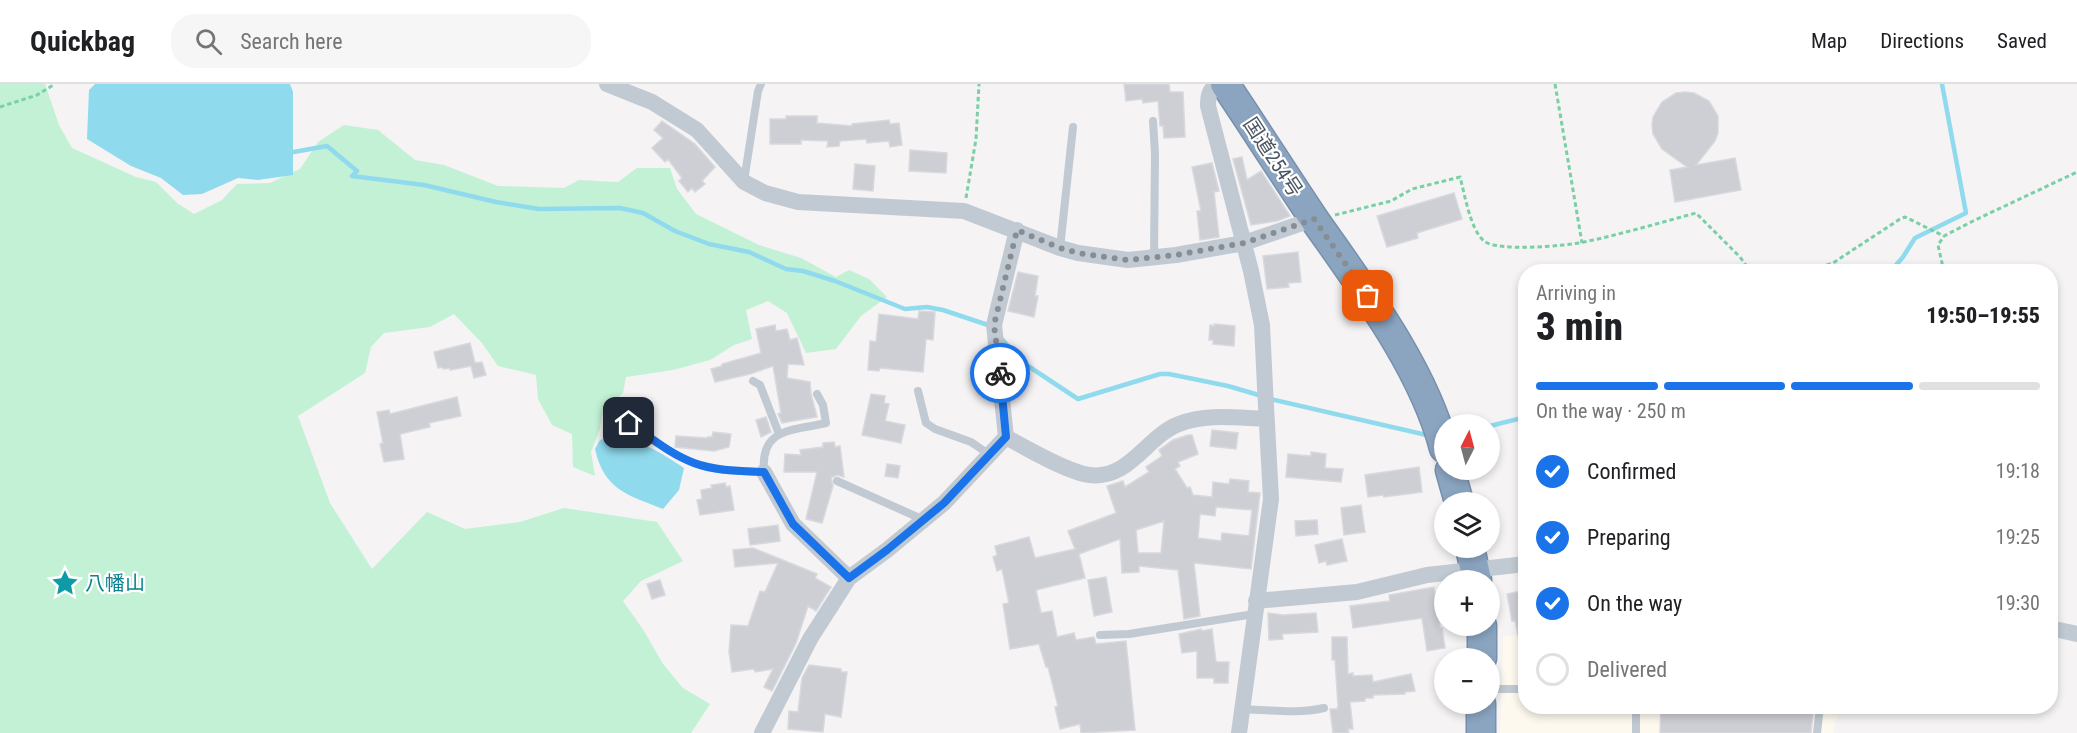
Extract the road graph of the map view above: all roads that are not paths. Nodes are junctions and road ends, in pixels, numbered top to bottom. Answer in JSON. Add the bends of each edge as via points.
{"nodes":[{"id":1,"x":607,"y":84,"type":"edge"},
{"id":2,"x":761,"y":84,"type":"edge"},
{"id":3,"x":1217,"y":84,"type":"edge"},
{"id":4,"x":1225,"y":84,"type":"edge"},
{"id":5,"x":1153,"y":121,"type":"dead end"},
{"id":6,"x":1074,"y":127,"type":"dead end"},
{"id":7,"x":744,"y":182,"type":"junction"},
{"id":8,"x":1314,"y":219,"type":"junction"},
{"id":9,"x":1017,"y":230,"type":"junction"},
{"id":10,"x":1244,"y":243,"type":"junction"},
{"id":11,"x":1060,"y":248,"type":"junction"},
{"id":12,"x":1154,"y":257,"type":"junction"},
{"id":13,"x":753,"y":381,"type":"dead end"},
{"id":14,"x":918,"y":391,"type":"dead end"},
{"id":15,"x":817,"y":394,"type":"dead end"},
{"id":16,"x":611,"y":410,"type":"dead end"},
{"id":17,"x":1266,"y":419,"type":"junction"},
{"id":18,"x":1434,"y":422,"type":"edge"},
{"id":19,"x":779,"y":434,"type":"junction"},
{"id":20,"x":1006,"y":437,"type":"junction"},
{"id":21,"x":990,"y":455,"type":"junction"},
{"id":22,"x":764,"y":472,"type":"junction"},
{"id":23,"x":837,"y":481,"type":"dead end"},
{"id":24,"x":924,"y":520,"type":"junction"},
{"id":25,"x":1518,"y":564,"type":"edge"},
{"id":26,"x":1474,"y":566,"type":"edge"},
{"id":27,"x":849,"y":578,"type":"junction"},
{"id":28,"x":1255,"y":607,"type":"junction"},
{"id":29,"x":2058,"y":630,"type":"edge"},
{"id":30,"x":2077,"y":634,"type":"edge"},
{"id":31,"x":1100,"y":636,"type":"dead end"},
{"id":32,"x":1500,"y":689,"type":"edge"},
{"id":33,"x":1518,"y":689,"type":"edge"},
{"id":34,"x":1324,"y":708,"type":"dead end"},
{"id":35,"x":1242,"y":709,"type":"junction"},
{"id":36,"x":1481,"y":714,"type":"edge"},
{"id":37,"x":1636,"y":714,"type":"edge"},
{"id":38,"x":1819,"y":714,"type":"edge"},
{"id":39,"x":762,"y":733,"type":"edge"},
{"id":40,"x":1239,"y":733,"type":"edge"},
{"id":41,"x":1481,"y":733,"type":"edge"},
{"id":42,"x":1636,"y":733,"type":"edge"},
{"id":43,"x":1817,"y":733,"type":"edge"}],
"edges":[{"from":1,"to":7,"type":"street","via":[[652,102],[697,130]]},
{"from":2,"to":7,"type":"lane"},
{"from":3,"to":10,"type":"street","via":[[1211,88],[1208,106]]},
{"from":4,"to":8,"type":"highway","name":"国道254号"},
{"from":5,"to":12,"type":"lane"},
{"from":6,"to":11,"type":"lane"},
{"from":7,"to":9,"type":"street","via":[[765,193],[798,202],[964,212]]},
{"from":8,"to":10,"type":"street"},
{"from":8,"to":18,"type":"highway","name":"国道254号","via":[[1398,345]]},
{"from":9,"to":11,"type":"street"},
{"from":9,"to":20,"type":"street","via":[[994,325]]},
{"from":10,"to":12,"type":"street"},
{"from":10,"to":17,"type":"street","via":[[1262,325]]},
{"from":11,"to":12,"type":"street","via":[[1128,260]]},
{"from":13,"to":19,"type":"lane","via":[[760,386]]},
{"from":14,"to":21,"type":"lane","via":[[926,423],[971,442]]},
{"from":15,"to":19,"type":"lane","via":[[826,423]]},
{"from":16,"to":22,"type":"lane","via":[[695,464]]},
{"from":17,"to":20,"type":"street","via":[[1192,419],[1161,432],[1140,454],[1104,475],[1089,476]]},
{"from":17,"to":28,"type":"street","via":[[1270,499]]},
{"from":19,"to":22,"type":"lane","via":[[764,449]]},
{"from":20,"to":21,"type":"street"},
{"from":21,"to":24,"type":"street"},
{"from":22,"to":27,"type":"street","via":[[793,524]]},
{"from":23,"to":24,"type":"lane"},
{"from":24,"to":27,"type":"street"},
{"from":25,"to":26,"type":"street"},
{"from":26,"to":28,"type":"street","via":[[1357,592]]},
{"from":27,"to":39,"type":"street","via":[[810,639]]},
{"from":28,"to":31,"type":"lane","via":[[1128,634]]},
{"from":28,"to":35,"type":"street"},
{"from":29,"to":30,"type":"street"},
{"from":32,"to":33,"type":"lane"},
{"from":34,"to":35,"type":"lane"},
{"from":35,"to":40,"type":"street"},
{"from":36,"to":41,"type":"highway"},
{"from":37,"to":42,"type":"lane"},
{"from":38,"to":43,"type":"lane"}]}
